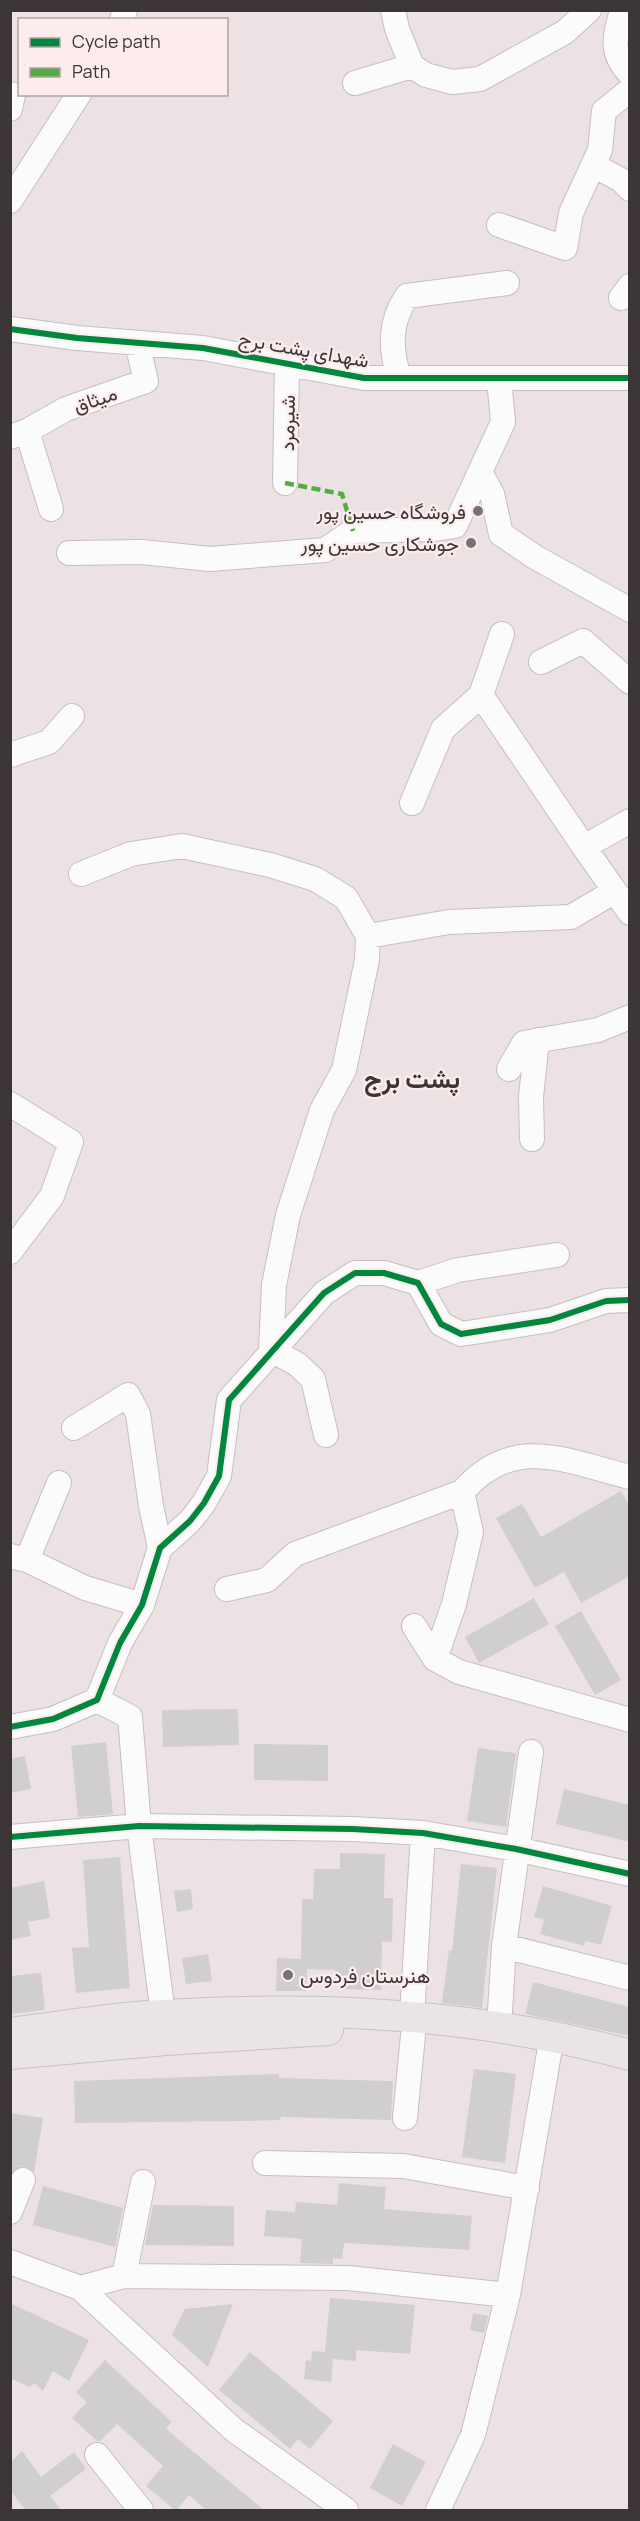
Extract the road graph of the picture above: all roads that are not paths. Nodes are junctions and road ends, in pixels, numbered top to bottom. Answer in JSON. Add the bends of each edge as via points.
{"nodes":[{"id":1,"x":393,"y":10,"type":"edge"},
{"id":2,"x":589,"y":10,"type":"edge"},
{"id":3,"x":622,"y":10,"type":"edge"},
{"id":4,"x":412,"y":66,"type":"junction"},
{"id":5,"x":630,"y":74,"type":"edge"},
{"id":6,"x":355,"y":83,"type":"dead end"},
{"id":7,"x":630,"y":90,"type":"edge"},
{"id":8,"x":10,"y":94,"type":"edge"},
{"id":9,"x":78,"y":96,"type":"edge"},
{"id":10,"x":10,"y":109,"type":"edge"},
{"id":11,"x":593,"y":165,"type":"junction"},
{"id":12,"x":630,"y":189,"type":"edge"},
{"id":13,"x":10,"y":201,"type":"edge"},
{"id":14,"x":499,"y":225,"type":"dead end"},
{"id":15,"x":507,"y":283,"type":"dead end"},
{"id":16,"x":10,"y":329,"type":"edge"},
{"id":17,"x":137,"y":343,"type":"junction"},
{"id":18,"x":287,"y":364,"type":"junction"},
{"id":19,"x":399,"y":378,"type":"junction"},
{"id":20,"x":499,"y":378,"type":"junction"},
{"id":21,"x":630,"y":378,"type":"edge"},
{"id":22,"x":19,"y":434,"type":"edge"},
{"id":23,"x":481,"y":474,"type":"junction"},
{"id":24,"x":285,"y":483,"type":"dead end"},
{"id":25,"x":51,"y":508,"type":"dead end"},
{"id":26,"x":69,"y":553,"type":"dead end"},
{"id":27,"x":630,"y":610,"type":"edge"},
{"id":28,"x":502,"y":634,"type":"dead end"},
{"id":29,"x":541,"y":662,"type":"dead end"},
{"id":30,"x":630,"y":682,"type":"edge"},
{"id":31,"x":481,"y":695,"type":"junction"},
{"id":32,"x":72,"y":716,"type":"dead end"},
{"id":33,"x":10,"y":755,"type":"edge"},
{"id":34,"x":412,"y":803,"type":"dead end"},
{"id":35,"x":630,"y":821,"type":"edge"},
{"id":36,"x":585,"y":847,"type":"junction"},
{"id":37,"x":81,"y":874,"type":"dead end"},
{"id":38,"x":615,"y":891,"type":"junction"},
{"id":39,"x":630,"y":913,"type":"edge"},
{"id":40,"x":368,"y":936,"type":"junction"},
{"id":41,"x":630,"y":1017,"type":"edge"},
{"id":42,"x":537,"y":1040,"type":"junction"},
{"id":43,"x":509,"y":1069,"type":"dead end"},
{"id":44,"x":10,"y":1104,"type":"edge"},
{"id":45,"x":532,"y":1139,"type":"dead end"},
{"id":46,"x":10,"y":1252,"type":"edge"},
{"id":47,"x":557,"y":1255,"type":"dead end"},
{"id":48,"x":418,"y":1283,"type":"junction"},
{"id":49,"x":630,"y":1300,"type":"edge"},
{"id":50,"x":271,"y":1350,"type":"junction"},
{"id":51,"x":74,"y":1428,"type":"dead end"},
{"id":52,"x":326,"y":1434,"type":"dead end"},
{"id":53,"x":630,"y":1477,"type":"edge"},
{"id":54,"x":59,"y":1483,"type":"dead end"},
{"id":55,"x":462,"y":1492,"type":"junction"},
{"id":56,"x":160,"y":1548,"type":"junction"},
{"id":57,"x":19,"y":1558,"type":"edge"},
{"id":58,"x":227,"y":1589,"type":"dead end"},
{"id":59,"x":142,"y":1605,"type":"junction"},
{"id":60,"x":414,"y":1626,"type":"dead end"},
{"id":61,"x":435,"y":1659,"type":"junction"},
{"id":62,"x":97,"y":1700,"type":"junction"},
{"id":63,"x":630,"y":1720,"type":"edge"},
{"id":64,"x":10,"y":1727,"type":"edge"},
{"id":65,"x":531,"y":1752,"type":"dead end"},
{"id":66,"x":139,"y":1826,"type":"junction"},
{"id":67,"x":423,"y":1833,"type":"junction"},
{"id":68,"x":10,"y":1837,"type":"edge"},
{"id":69,"x":516,"y":1848,"type":"junction"},
{"id":70,"x":629,"y":1872,"type":"edge"},
{"id":71,"x":504,"y":1946,"type":"junction"},
{"id":72,"x":630,"y":1978,"type":"edge"},
{"id":73,"x":163,"y":2015,"type":"junction"},
{"id":74,"x":412,"y":2025,"type":"junction"},
{"id":75,"x":499,"y":2027,"type":"junction"},
{"id":76,"x":10,"y":2033,"type":"edge"},
{"id":77,"x":550,"y":2045,"type":"junction"},
{"id":78,"x":10,"y":2055,"type":"edge"},
{"id":79,"x":630,"y":2055,"type":"edge"},
{"id":80,"x":630,"y":2074,"type":"edge"},
{"id":81,"x":405,"y":2118,"type":"dead end"},
{"id":82,"x":265,"y":2163,"type":"dead end"},
{"id":83,"x":23,"y":2180,"type":"dead end"},
{"id":84,"x":143,"y":2182,"type":"dead end"},
{"id":85,"x":527,"y":2188,"type":"junction"},
{"id":86,"x":10,"y":2212,"type":"edge"},
{"id":87,"x":10,"y":2262,"type":"edge"},
{"id":88,"x":124,"y":2276,"type":"junction"},
{"id":89,"x":80,"y":2288,"type":"junction"},
{"id":90,"x":508,"y":2295,"type":"junction"},
{"id":91,"x":97,"y":2455,"type":"dead end"},
{"id":92,"x":141,"y":2511,"type":"edge"},
{"id":93,"x":346,"y":2511,"type":"edge"},
{"id":94,"x":438,"y":2511,"type":"edge"}],
"edges":[{"from":1,"to":4,"type":"street"},
{"from":2,"to":4,"type":"street","via":[[565,32],[480,79],[452,82],[426,75]]},
{"from":3,"to":5,"type":"street","via":[[615,55]]},
{"from":4,"to":6,"type":"street"},
{"from":7,"to":11,"type":"street","via":[[604,111],[600,150]]},
{"from":8,"to":10,"type":"street"},
{"from":9,"to":13,"type":"street"},
{"from":11,"to":12,"type":"street"},
{"from":11,"to":14,"type":"street","via":[[571,213],[566,248]]},
{"from":15,"to":19,"type":"street","via":[[407,296],[392,328]]},
{"from":16,"to":17,"type":"street","name":"شهدای پشت برج"},
{"from":17,"to":18,"type":"street","name":"شهدای پشت برج","via":[[203,348]]},
{"from":17,"to":22,"type":"street","name":"میثاق","via":[[146,381],[66,409]]},
{"from":18,"to":19,"type":"street","name":"شهدای پشت برج","via":[[364,378]]},
{"from":18,"to":24,"type":"street","name":"شیرمرد"},
{"from":19,"to":20,"type":"street","name":"شهدای پشت برج"},
{"from":20,"to":21,"type":"street","name":"شهدای پشت برج"},
{"from":20,"to":23,"type":"street","via":[[503,423]]},
{"from":22,"to":25,"type":"street"},
{"from":23,"to":26,"type":"street","via":[[455,526],[353,531],[325,550],[210,559],[142,552]]},
{"from":23,"to":27,"type":"street","via":[[492,494],[501,534]]},
{"from":28,"to":31,"type":"street"},
{"from":29,"to":30,"type":"street","via":[[583,641]]},
{"from":31,"to":34,"type":"street","via":[[443,729]]},
{"from":31,"to":36,"type":"street"},
{"from":32,"to":33,"type":"street","via":[[49,742]]},
{"from":35,"to":36,"type":"street"},
{"from":36,"to":38,"type":"street"},
{"from":37,"to":40,"type":"street","via":[[131,854],[182,846],[215,853],[315,879],[346,898]]},
{"from":38,"to":39,"type":"street"},
{"from":38,"to":40,"type":"street","via":[[571,917],[449,922]]},
{"from":40,"to":50,"type":"street","via":[[368,960],[344,1070],[322,1110],[288,1215],[274,1285]]},
{"from":41,"to":42,"type":"street","via":[[598,1030]]},
{"from":42,"to":43,"type":"street","via":[[524,1043]]},
{"from":42,"to":45,"type":"street","via":[[531,1097]]},
{"from":44,"to":46,"type":"street","via":[[70,1142],[52,1196]]},
{"from":47,"to":48,"type":"street","via":[[458,1270]]},
{"from":48,"to":49,"type":"street","via":[[441,1324],[460,1335],[550,1320],[606,1301]]},
{"from":48,"to":50,"type":"street","via":[[384,1273],[355,1273],[324,1293]]},
{"from":50,"to":52,"type":"street","via":[[313,1378]]},
{"from":50,"to":56,"type":"street","via":[[229,1400],[219,1476],[204,1503]]},
{"from":51,"to":56,"type":"street","via":[[128,1395],[138,1414]]},
{"from":53,"to":55,"type":"street","via":[[545,1456],[511,1456],[478,1473]]},
{"from":54,"to":57,"type":"street"},
{"from":55,"to":58,"type":"street","via":[[296,1554],[267,1580]]},
{"from":55,"to":61,"type":"street","via":[[471,1532],[454,1604]]},
{"from":56,"to":59,"type":"street"},
{"from":57,"to":59,"type":"street","via":[[85,1588]]},
{"from":59,"to":62,"type":"street","via":[[120,1643]]},
{"from":60,"to":61,"type":"street"},
{"from":61,"to":63,"type":"street","via":[[459,1672]]},
{"from":62,"to":64,"type":"street","via":[[53,1719]]},
{"from":62,"to":66,"type":"street","via":[[130,1717]]},
{"from":65,"to":69,"type":"street"},
{"from":66,"to":67,"type":"street"},
{"from":66,"to":68,"type":"street"},
{"from":66,"to":73,"type":"street"},
{"from":67,"to":69,"type":"street"},
{"from":67,"to":74,"type":"street"},
{"from":69,"to":70,"type":"street"},
{"from":69,"to":71,"type":"street"},
{"from":71,"to":72,"type":"street"},
{"from":71,"to":75,"type":"street"},
{"from":73,"to":74,"type":"main road","via":[[330,2010]]},
{"from":73,"to":76,"type":"main road"},
{"from":74,"to":75,"type":"main road"},
{"from":74,"to":77,"type":"main road"},
{"from":74,"to":78,"type":"main road","via":[[165,2040]]},
{"from":74,"to":81,"type":"street"},
{"from":75,"to":77,"type":"main road"},
{"from":77,"to":79,"type":"main road"},
{"from":77,"to":80,"type":"main road"},
{"from":77,"to":85,"type":"street"},
{"from":82,"to":85,"type":"street","via":[[403,2166]]},
{"from":83,"to":86,"type":"street"},
{"from":84,"to":88,"type":"street"},
{"from":85,"to":90,"type":"street"},
{"from":87,"to":89,"type":"street"},
{"from":88,"to":89,"type":"street"},
{"from":88,"to":90,"type":"street","via":[[348,2278]]},
{"from":89,"to":93,"type":"street","via":[[234,2430]]},
{"from":90,"to":94,"type":"street","via":[[473,2435]]},
{"from":91,"to":92,"type":"street"}]}
